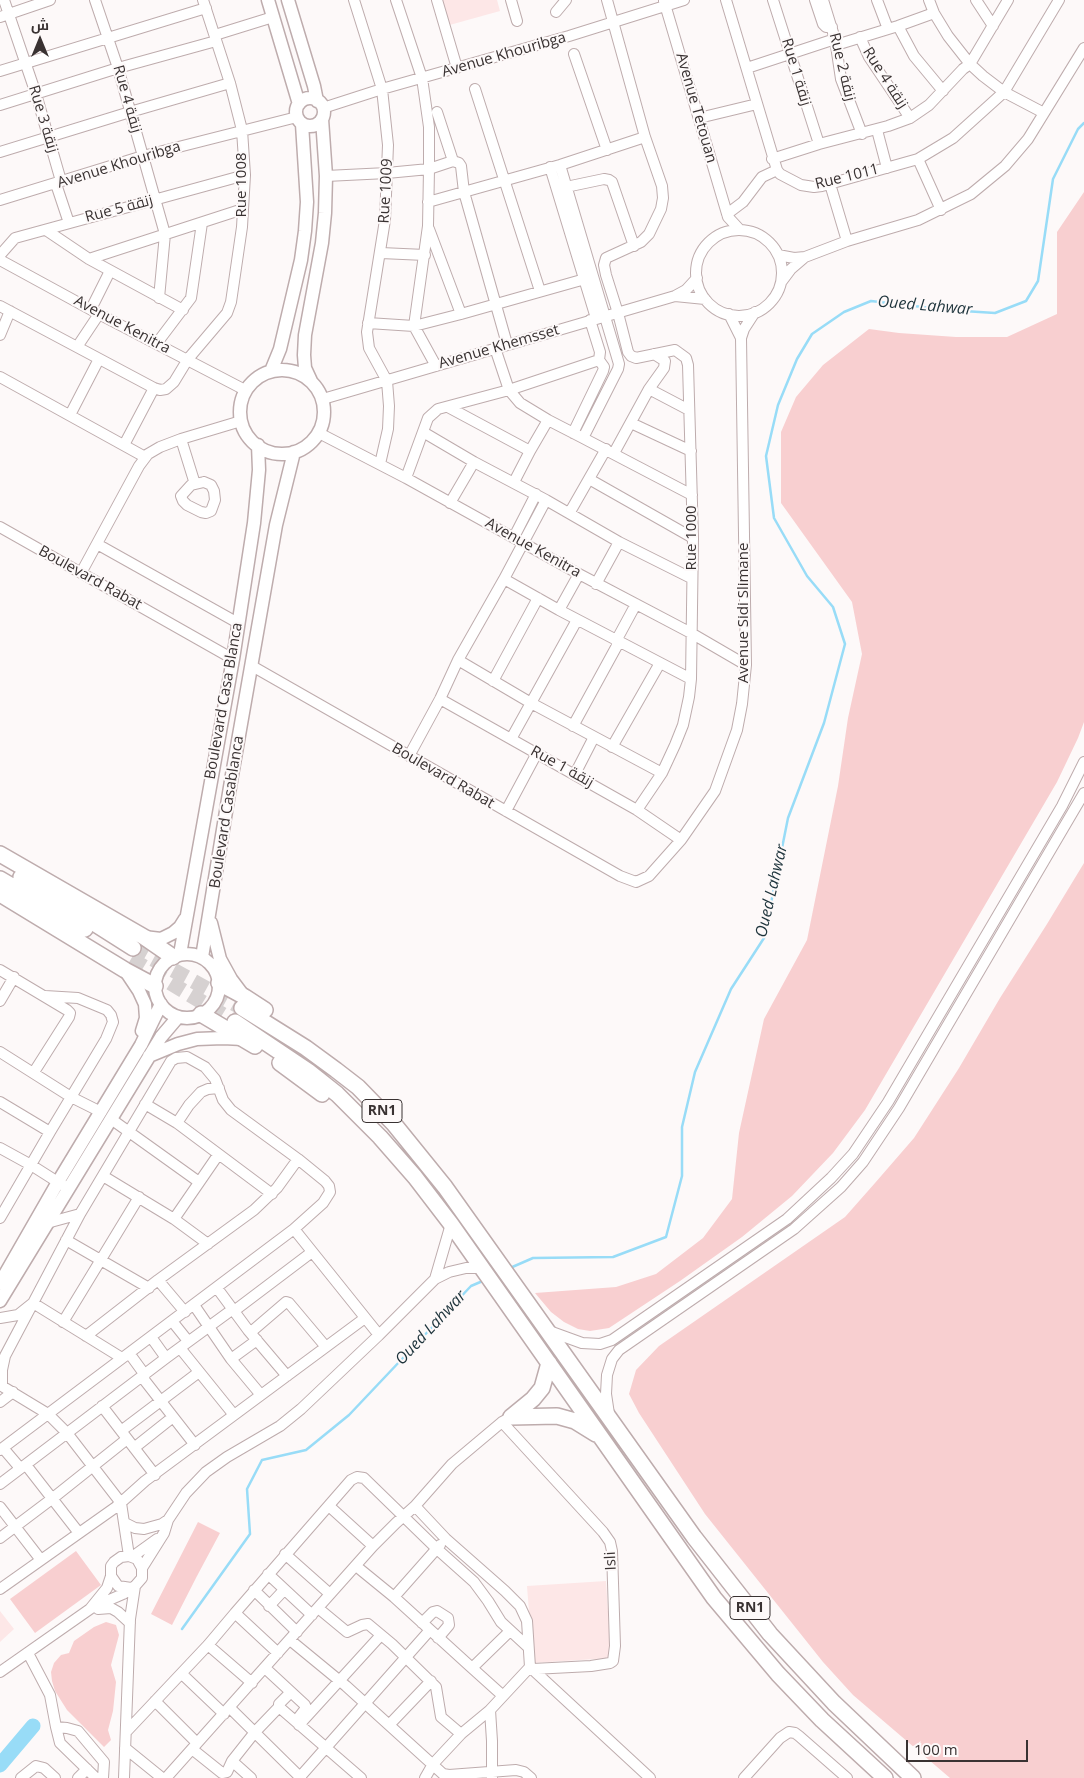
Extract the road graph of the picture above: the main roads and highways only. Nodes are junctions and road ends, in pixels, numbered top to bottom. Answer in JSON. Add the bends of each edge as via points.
{"nodes":[{"id":1,"x":268,"y":0,"type":"edge"},
{"id":2,"x":288,"y":0,"type":"edge"},
{"id":3,"x":299,"y":104,"type":"junction"},
{"id":4,"x":321,"y":109,"type":"junction"},
{"id":5,"x":299,"y":120,"type":"junction"},
{"id":6,"x":271,"y":371,"type":"junction"},
{"id":7,"x":311,"y":381,"type":"junction"},
{"id":8,"x":258,"y":446,"type":"junction"},
{"id":9,"x":294,"y":452,"type":"junction"},
{"id":10,"x":252,"y":666,"type":"joint"},
{"id":11,"x":0,"y":854,"type":"edge"},
{"id":12,"x":0,"y":864,"type":"edge"},
{"id":13,"x":0,"y":879,"type":"edge"},
{"id":14,"x":0,"y":894,"type":"edge"},
{"id":15,"x":210,"y":913,"type":"junction"},
{"id":16,"x":186,"y":917,"type":"junction"},
{"id":17,"x":133,"y":954,"type":"junction"},
{"id":18,"x":176,"y":956,"type":"junction"},
{"id":19,"x":202,"y":957,"type":"junction"},
{"id":20,"x":219,"y":983,"type":"junction"},
{"id":21,"x":155,"y":986,"type":"junction"},
{"id":22,"x":161,"y":1004,"type":"junction"},
{"id":23,"x":240,"y":1009,"type":"junction"},
{"id":24,"x":201,"y":1014,"type":"junction"},
{"id":25,"x":178,"y":1016,"type":"junction"},
{"id":26,"x":244,"y":1039,"type":"junction"},
{"id":27,"x":141,"y":1045,"type":"junction"},
{"id":28,"x":149,"y":1056,"type":"junction"},
{"id":29,"x":106,"y":1116,"type":"junction"},
{"id":30,"x":63,"y":1185,"type":"junction"},
{"id":31,"x":451,"y":1224,"type":"junction"},
{"id":32,"x":0,"y":1283,"type":"edge"},
{"id":33,"x":0,"y":1301,"type":"edge"},
{"id":34,"x":549,"y":1363,"type":"junction"},
{"id":35,"x":602,"y":1437,"type":"junction"},
{"id":36,"x":885,"y":1778,"type":"edge"},
{"id":37,"x":913,"y":1778,"type":"edge"}],
"edges":[{"from":1,"to":3,"type":"main road"},
{"from":2,"to":4,"type":"main road"},
{"from":3,"to":4,"type":"main road","via":[[307,99]]},
{"from":3,"to":5,"type":"main road"},
{"from":4,"to":5,"type":"main road","via":[[315,125]]},
{"from":4,"to":7,"type":"main road","via":[[326,176],[322,243],[304,355]]},
{"from":5,"to":6,"type":"main road","via":[[307,202],[305,231],[280,349]]},
{"from":6,"to":7,"type":"main road","via":[[299,373]]},
{"from":6,"to":8,"type":"main road","via":[[254,380],[245,390],[241,404],[245,431]]},
{"from":7,"to":9,"type":"main road","via":[[322,399],[325,410],[323,422],[319,433],[308,445]]},
{"from":8,"to":9,"type":"main road","via":[[282,454]]},
{"from":8,"to":16,"type":"main road","name":"Boulevard Casa Blanca","via":[[254,524]]},
{"from":9,"to":10,"type":"main road","name":"Boulevard Casa Blanca","via":[[276,525]]},
{"from":10,"to":15,"type":"main road","name":"Boulevard Casablanca"},
{"from":11,"to":17,"type":"highway"},
{"from":12,"to":17,"type":"highway"},
{"from":13,"to":17,"type":"highway"},
{"from":14,"to":17,"type":"highway"},
{"from":15,"to":19,"type":"main road","name":"Boulevard Casablanca"},
{"from":15,"to":23,"type":"main road","via":[[220,959],[231,979]]},
{"from":16,"to":17,"type":"main road","via":[[173,933]]},
{"from":16,"to":18,"type":"main road","name":"Boulevard Casa Blanca"},
{"from":17,"to":18,"type":"highway"},
{"from":17,"to":21,"type":"highway"},
{"from":17,"to":27,"type":"main road","via":[[146,1014]]},
{"from":18,"to":19,"type":"main road"},
{"from":18,"to":21,"type":"main road","via":[[160,969]]},
{"from":19,"to":20,"type":"main road","via":[[216,973]]},
{"from":20,"to":23,"type":"highway"},
{"from":20,"to":24,"type":"main road","via":[[218,996]]},
{"from":21,"to":22,"type":"main road"},
{"from":22,"to":25,"type":"main road"},
{"from":22,"to":27,"type":"main road"},
{"from":23,"to":31,"type":"highway","number":"RN1","via":[[337,1094],[380,1137]]},
{"from":23,"to":37,"type":"highway","number":"RN1","via":[[329,1054],[411,1130],[463,1203],[467,1217],[694,1537],[770,1634],[834,1703]]},
{"from":24,"to":25,"type":"main road","via":[[190,1018]]},
{"from":24,"to":26,"type":"highway"},
{"from":25,"to":28,"type":"main road"},
{"from":26,"to":28,"type":"main road","via":[[197,1039]]},
{"from":26,"to":31,"type":"highway","via":[[329,1100],[391,1161],[437,1215]]},
{"from":27,"to":29,"type":"main road"},
{"from":28,"to":29,"type":"main road"},
{"from":29,"to":30,"type":"main road"},
{"from":30,"to":32,"type":"main road"},
{"from":30,"to":33,"type":"main road","via":[[47,1223]]},
{"from":31,"to":34,"type":"highway","number":"RN1"},
{"from":34,"to":35,"type":"highway","number":"RN1"},
{"from":34,"to":35,"type":"highway","via":[[542,1388],[506,1420],[557,1416],[575,1421]]},
{"from":35,"to":36,"type":"highway","number":"RN1","via":[[720,1605],[778,1674]]}]}
